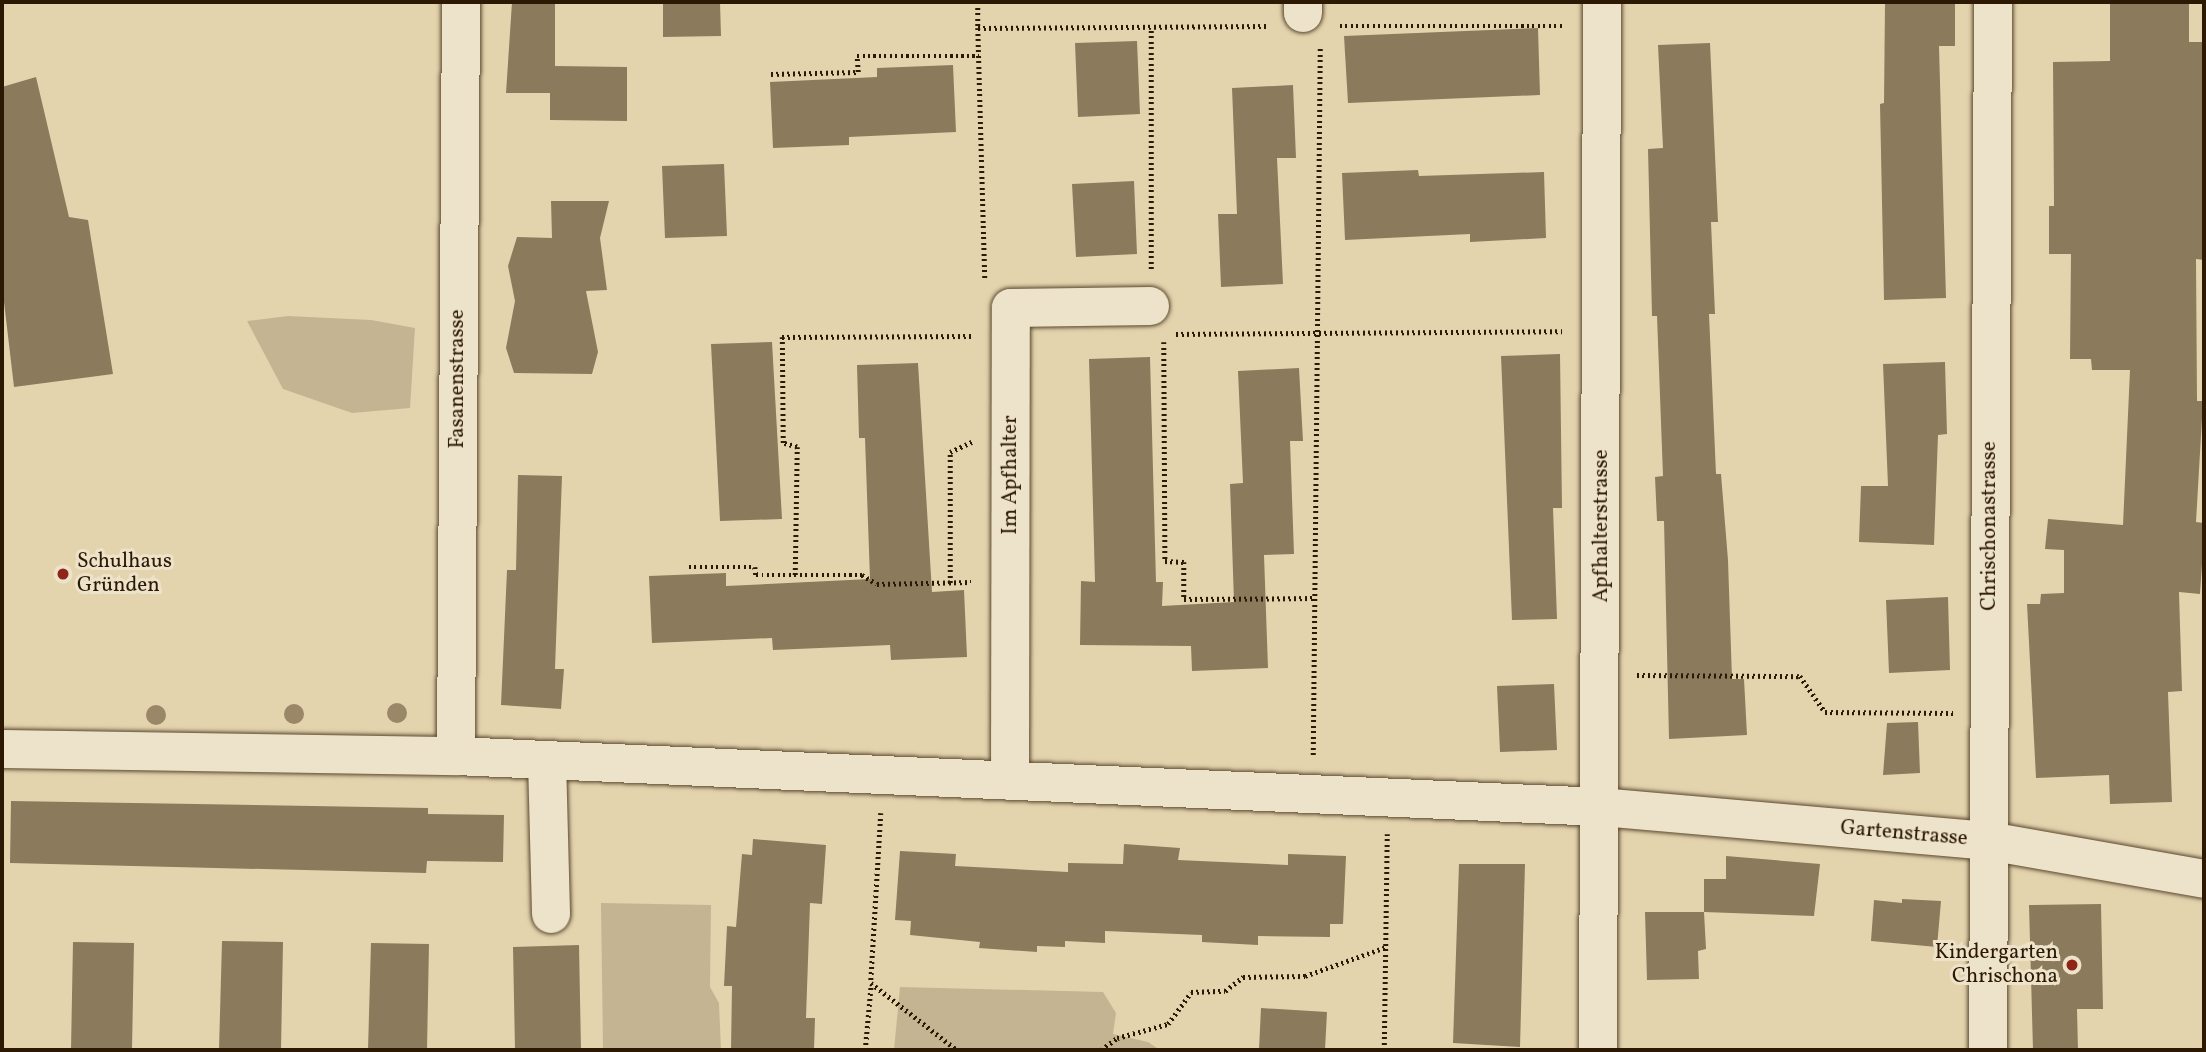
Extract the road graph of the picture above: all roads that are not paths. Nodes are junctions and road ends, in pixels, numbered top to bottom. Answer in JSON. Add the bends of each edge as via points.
{"nodes":[{"id":1,"x":461,"y":2,"type":"edge"},
{"id":2,"x":1993,"y":2,"type":"edge"},
{"id":3,"x":1602,"y":14,"type":"edge"},
{"id":4,"x":1150,"y":306,"type":"road end"},
{"id":5,"x":2,"y":750,"type":"edge"},
{"id":6,"x":456,"y":755,"type":"junction"},
{"id":7,"x":547,"y":760,"type":"junction"},
{"id":8,"x":1010,"y":781,"type":"junction"},
{"id":9,"x":1601,"y":807,"type":"junction"},
{"id":10,"x":1989,"y":841,"type":"junction"},
{"id":11,"x":2204,"y":878,"type":"edge"},
{"id":12,"x":551,"y":914,"type":"dead end"},
{"id":13,"x":1598,"y":1050,"type":"edge"},
{"id":14,"x":1988,"y":1050,"type":"edge"}],
"edges":[{"from":1,"to":6,"type":"street","name":"Fasanenstrasse"},
{"from":2,"to":10,"type":"street","name":"Chrischonastrasse"},
{"from":3,"to":9,"type":"street","name":"Apfhalterstrasse"},
{"from":4,"to":8,"type":"street","name":"Im Apfhalter","via":[[1011,322]]},
{"from":5,"to":6,"type":"street","name":"Gartenstrasse"},
{"from":6,"to":7,"type":"street","name":"Gartenstrasse"},
{"from":7,"to":8,"type":"street","name":"Gartenstrasse"},
{"from":7,"to":12,"type":"street"},
{"from":8,"to":9,"type":"street","name":"Gartenstrasse"},
{"from":9,"to":10,"type":"street","name":"Gartenstrasse"},
{"from":9,"to":13,"type":"street","name":"Apfhalterstrasse"},
{"from":10,"to":11,"type":"street","name":"Gartenstrasse"},
{"from":10,"to":14,"type":"street","name":"Chrischonastrasse"}]}
